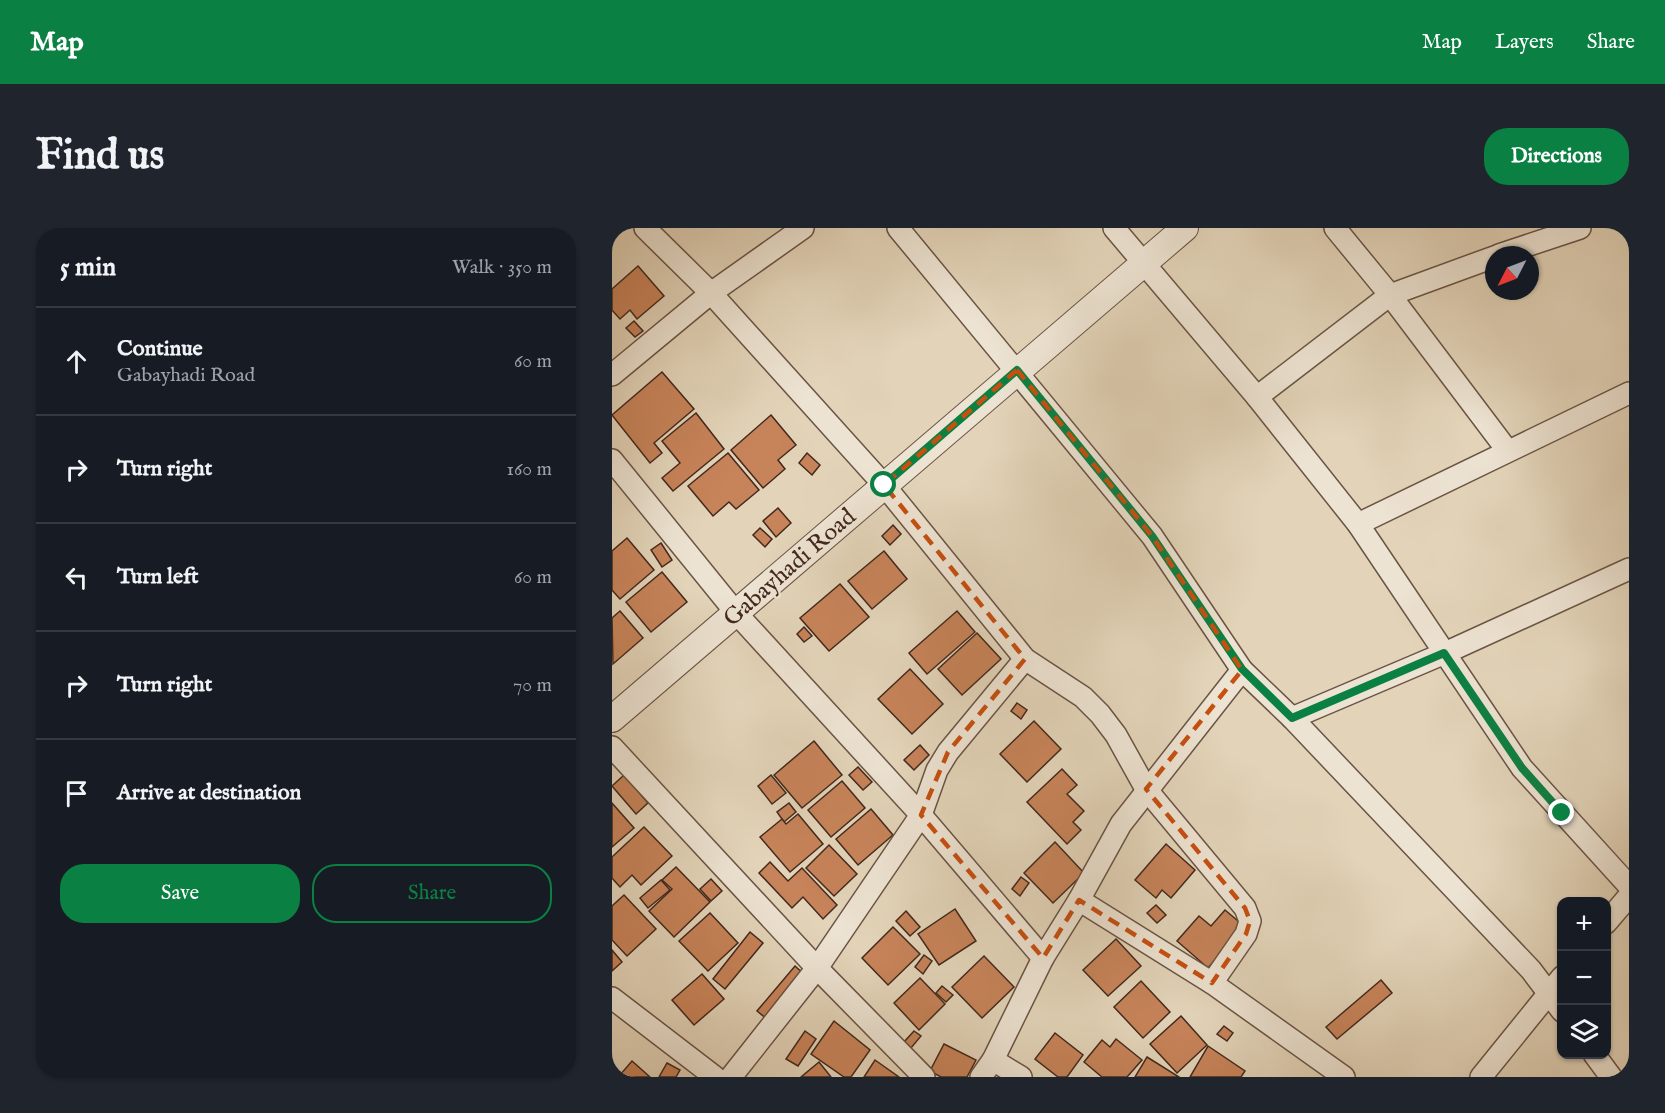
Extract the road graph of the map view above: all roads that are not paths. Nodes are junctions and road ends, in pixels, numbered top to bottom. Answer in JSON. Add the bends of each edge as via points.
{"nodes":[{"id":1,"x":645,"y":228,"type":"edge"},
{"id":2,"x":804,"y":228,"type":"edge"},
{"id":3,"x":898,"y":228,"type":"edge"},
{"id":4,"x":1114,"y":228,"type":"edge"},
{"id":5,"x":1185,"y":228,"type":"edge"},
{"id":6,"x":1335,"y":228,"type":"edge"},
{"id":7,"x":1581,"y":228,"type":"edge"},
{"id":8,"x":1526,"y":246,"type":"edge"},
{"id":9,"x":1485,"y":260,"type":"edge"},
{"id":10,"x":1145,"y":263,"type":"junction"},
{"id":11,"x":711,"y":293,"type":"junction"},
{"id":12,"x":1390,"y":295,"type":"junction"},
{"id":13,"x":1017,"y":370,"type":"junction"},
{"id":14,"x":612,"y":375,"type":"edge"},
{"id":15,"x":1629,"y":393,"type":"edge"},
{"id":16,"x":1257,"y":397,"type":"junction"},
{"id":17,"x":1507,"y":450,"type":"junction"},
{"id":18,"x":612,"y":460,"type":"edge"},
{"id":19,"x":884,"y":485,"type":"junction"},
{"id":20,"x":1358,"y":524,"type":"junction"},
{"id":21,"x":1629,"y":569,"type":"edge"},
{"id":22,"x":737,"y":614,"type":"junction"},
{"id":23,"x":1444,"y":653,"type":"junction"},
{"id":24,"x":1026,"y":659,"type":"junction"},
{"id":25,"x":1242,"y":669,"type":"junction"},
{"id":26,"x":1292,"y":718,"type":"junction"},
{"id":27,"x":612,"y":719,"type":"edge"},
{"id":28,"x":612,"y":747,"type":"edge"},
{"id":29,"x":1146,"y":789,"type":"junction"},
{"id":30,"x":921,"y":815,"type":"junction"},
{"id":31,"x":1629,"y":886,"type":"edge"},
{"id":32,"x":1629,"y":896,"type":"edge"},
{"id":33,"x":1079,"y":900,"type":"junction"},
{"id":34,"x":1611,"y":917,"type":"edge"},
{"id":35,"x":1043,"y":958,"type":"junction"},
{"id":36,"x":817,"y":968,"type":"junction"},
{"id":37,"x":1212,"y":983,"type":"junction"},
{"id":38,"x":1555,"y":985,"type":"edge"},
{"id":39,"x":612,"y":998,"type":"edge"},
{"id":40,"x":1560,"y":1005,"type":"edge"},
{"id":41,"x":1598,"y":1059,"type":"edge"},
{"id":42,"x":987,"y":1069,"type":"edge"},
{"id":43,"x":715,"y":1077,"type":"edge"},
{"id":44,"x":731,"y":1077,"type":"edge"},
{"id":45,"x":924,"y":1077,"type":"edge"},
{"id":46,"x":1021,"y":1077,"type":"edge"},
{"id":47,"x":1344,"y":1077,"type":"edge"},
{"id":48,"x":1481,"y":1077,"type":"edge"},
{"id":49,"x":1611,"y":1077,"type":"edge"}],
"edges":[{"from":1,"to":11,"type":"street"},
{"from":2,"to":11,"type":"street"},
{"from":3,"to":13,"type":"street"},
{"from":4,"to":10,"type":"street"},
{"from":5,"to":10,"type":"street","name":"Gabayhadi Road"},
{"from":6,"to":12,"type":"street"},
{"from":7,"to":8,"type":"street"},
{"from":9,"to":12,"type":"street"},
{"from":10,"to":13,"type":"street","name":"Gabayhadi Road"},
{"from":10,"to":16,"type":"street"},
{"from":11,"to":14,"type":"street"},
{"from":11,"to":19,"type":"street"},
{"from":12,"to":16,"type":"street"},
{"from":12,"to":17,"type":"street"},
{"from":13,"to":19,"type":"street","name":"Gabayhadi Road"},
{"from":13,"to":25,"type":"street","via":[[1152,536]]},
{"from":15,"to":17,"type":"street"},
{"from":16,"to":20,"type":"street"},
{"from":17,"to":20,"type":"street"},
{"from":18,"to":22,"type":"street"},
{"from":19,"to":22,"type":"street","name":"Gabayhadi Road"},
{"from":19,"to":24,"type":"street"},
{"from":20,"to":23,"type":"street"},
{"from":21,"to":23,"type":"street"},
{"from":22,"to":27,"type":"street","name":"Gabayhadi Road"},
{"from":22,"to":30,"type":"street"},
{"from":23,"to":26,"type":"street"},
{"from":23,"to":31,"type":"street","via":[[1522,768]]},
{"from":24,"to":29,"type":"street","via":[[1083,697],[1100,714]]},
{"from":24,"to":30,"type":"street","via":[[948,752],[937,770]]},
{"from":25,"to":26,"type":"street"},
{"from":25,"to":29,"type":"street"},
{"from":26,"to":38,"type":"street","via":[[1531,970]]},
{"from":28,"to":36,"type":"street"},
{"from":29,"to":33,"type":"street","via":[[1121,824]]},
{"from":29,"to":37,"type":"street","via":[[1245,908],[1250,921],[1246,934]]},
{"from":30,"to":35,"type":"street"},
{"from":30,"to":36,"type":"street"},
{"from":32,"to":34,"type":"street"},
{"from":33,"to":35,"type":"street"},
{"from":33,"to":37,"type":"street"},
{"from":35,"to":42,"type":"street"},
{"from":36,"to":44,"type":"street"},
{"from":36,"to":45,"type":"street"},
{"from":37,"to":47,"type":"street"},
{"from":38,"to":40,"type":"street"},
{"from":38,"to":48,"type":"street"},
{"from":39,"to":43,"type":"street"},
{"from":41,"to":49,"type":"street"},
{"from":42,"to":46,"type":"street"}]}
